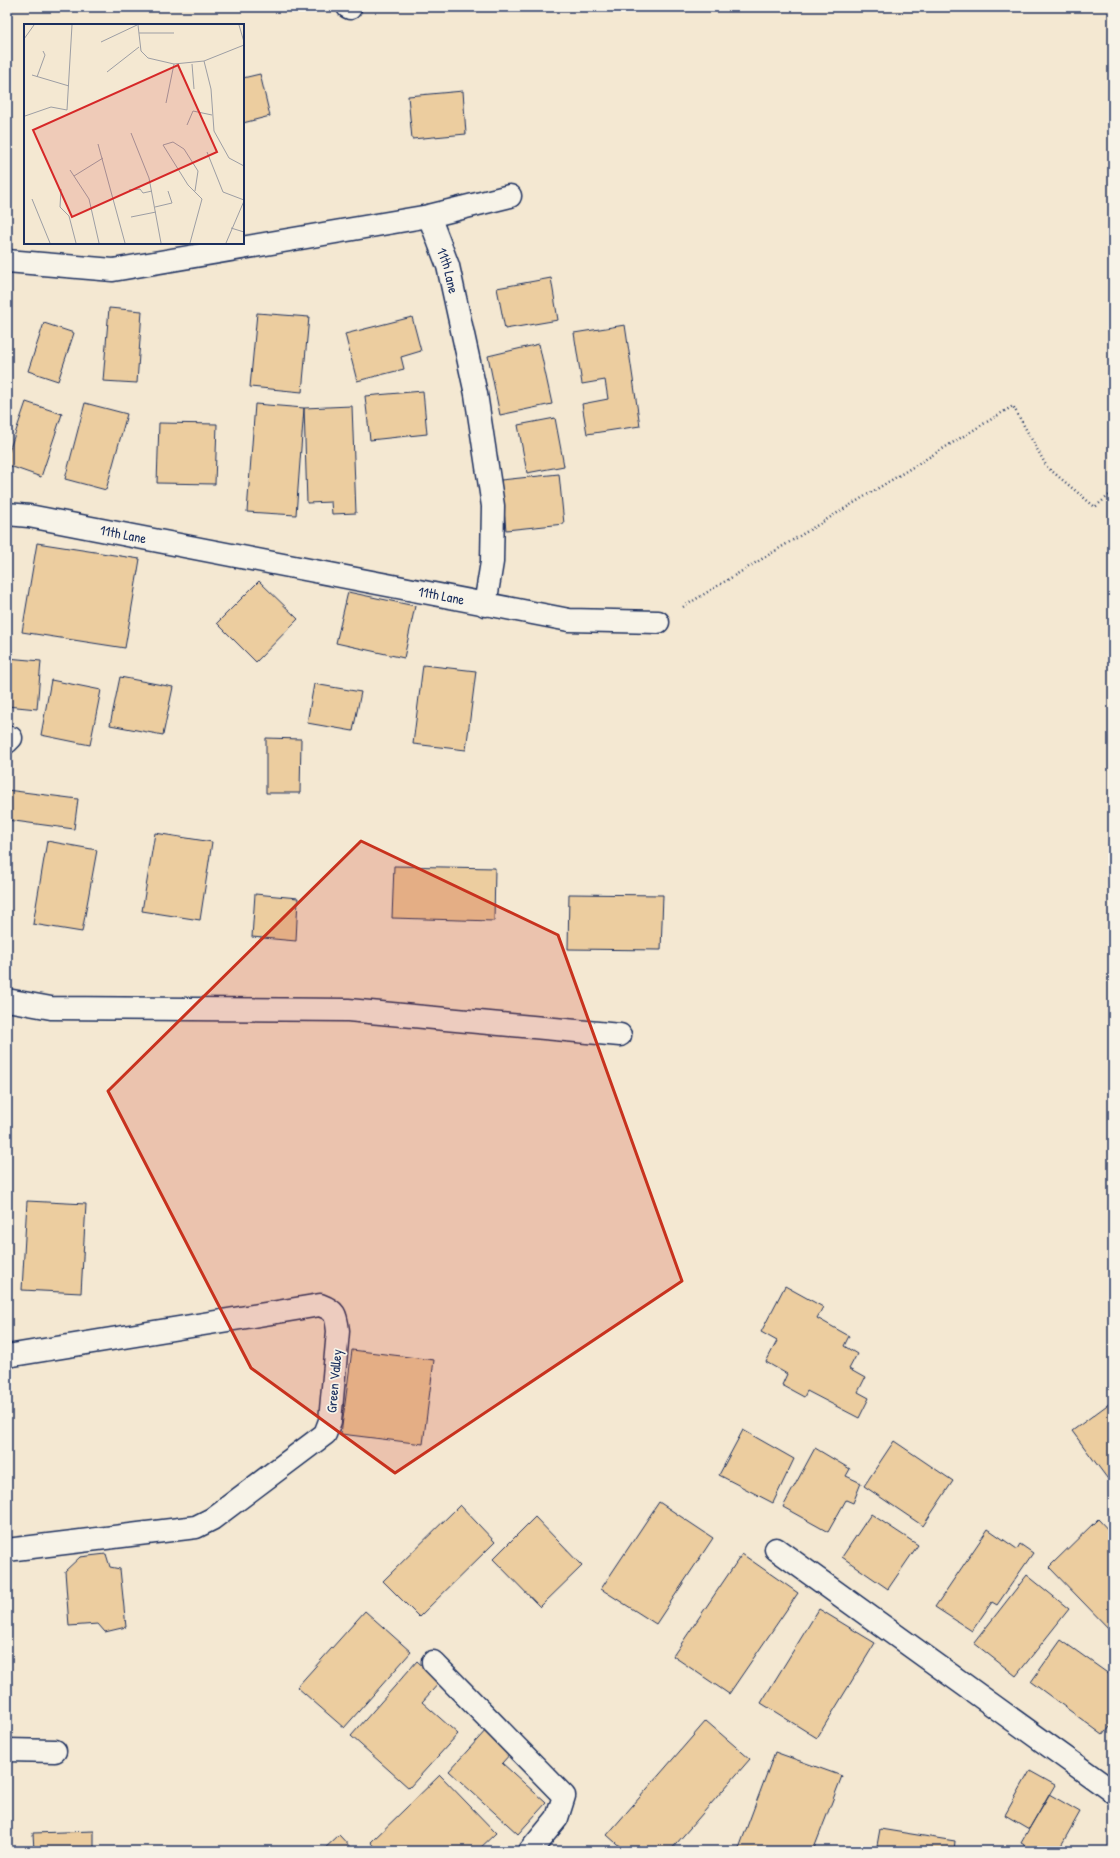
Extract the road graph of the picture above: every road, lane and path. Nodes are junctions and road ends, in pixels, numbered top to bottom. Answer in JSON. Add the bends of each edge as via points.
{"nodes":[{"id":1,"x":510,"y":196,"type":"dead end"},
{"id":2,"x":429,"y":216,"type":"junction"},
{"id":3,"x":7,"y":261,"type":"edge"},
{"id":4,"x":1113,"y":492,"type":"edge"},
{"id":5,"x":7,"y":514,"type":"edge"},
{"id":6,"x":485,"y":605,"type":"junction"},
{"id":7,"x":658,"y":622,"type":"joint"},
{"id":8,"x":7,"y":1000,"type":"edge"},
{"id":9,"x":620,"y":1035,"type":"dead end"},
{"id":10,"x":7,"y":1356,"type":"edge"},
{"id":11,"x":776,"y":1549,"type":"dead end"},
{"id":12,"x":7,"y":1550,"type":"edge"},
{"id":13,"x":433,"y":1662,"type":"dead end"},
{"id":14,"x":7,"y":1750,"type":"edge"},
{"id":15,"x":55,"y":1751,"type":"dead end"},
{"id":16,"x":1113,"y":1792,"type":"edge"},
{"id":17,"x":530,"y":1851,"type":"edge"}],
"edges":[{"from":1,"to":2,"type":"street"},
{"from":2,"to":3,"type":"street","via":[[113,270]]},
{"from":2,"to":6,"type":"street","name":"11th Lane","via":[[448,266],[476,394],[493,506],[492,562]]},
{"from":4,"to":7,"type":"path","via":[[1095,508],[1047,467],[1014,406]]},
{"from":5,"to":6,"type":"street","name":"11th Lane","via":[[30,516]]},
{"from":6,"to":7,"type":"street","via":[[569,620]]},
{"from":8,"to":9,"type":"street","via":[[51,1008],[348,1010]]},
{"from":10,"to":12,"type":"street","name":"Green Valley","via":[[320,1305],[332,1310],[337,1318],[330,1421],[325,1434],[212,1519],[196,1526]]},
{"from":11,"to":16,"type":"street"},
{"from":13,"to":17,"type":"street","via":[[564,1796],[558,1818]]},
{"from":14,"to":15,"type":"street"}]}
